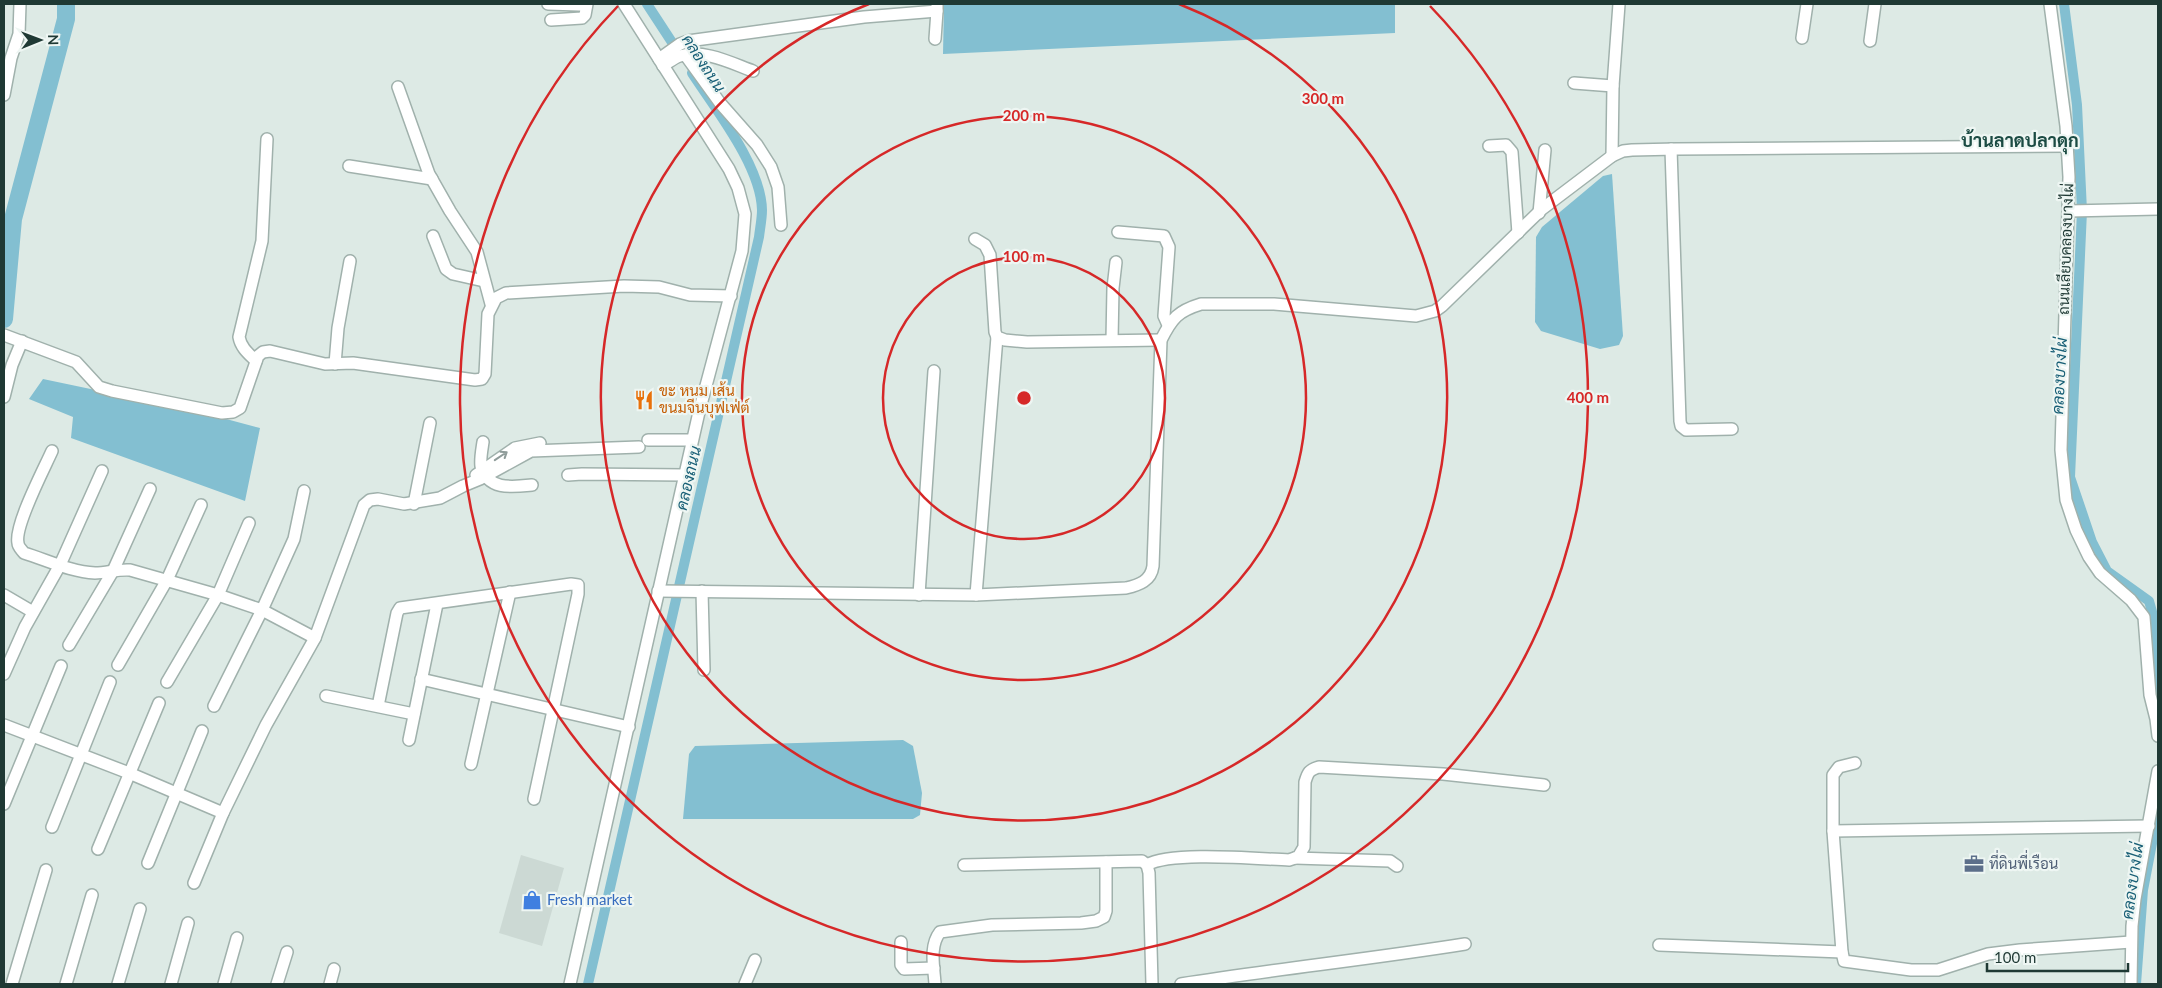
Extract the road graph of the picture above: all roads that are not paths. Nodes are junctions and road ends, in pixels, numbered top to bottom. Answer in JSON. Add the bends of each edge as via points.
{"nodes":[{"id":1,"x":20,"y":4,"type":"edge"},
{"id":2,"x":548,"y":4,"type":"edge"},
{"id":3,"x":624,"y":4,"type":"edge"},
{"id":4,"x":1619,"y":4,"type":"edge"},
{"id":5,"x":1807,"y":4,"type":"edge"},
{"id":6,"x":1875,"y":4,"type":"edge"},
{"id":7,"x":2050,"y":4,"type":"edge"},
{"id":8,"x":937,"y":7,"type":"edge"},
{"id":9,"x":551,"y":20,"type":"dead end"},
{"id":10,"x":1802,"y":38,"type":"dead end"},
{"id":11,"x":935,"y":39,"type":"dead end"},
{"id":12,"x":1870,"y":41,"type":"dead end"},
{"id":13,"x":682,"y":52,"type":"junction"},
{"id":14,"x":8,"y":59,"type":"edge"},
{"id":15,"x":664,"y":61,"type":"junction"},
{"id":16,"x":753,"y":71,"type":"dead end"},
{"id":17,"x":1574,"y":83,"type":"dead end"},
{"id":18,"x":1613,"y":86,"type":"junction"},
{"id":19,"x":398,"y":88,"type":"dead end"},
{"id":20,"x":4,"y":95,"type":"edge"},
{"id":21,"x":267,"y":139,"type":"dead end"},
{"id":22,"x":1490,"y":146,"type":"dead end"},
{"id":23,"x":2067,"y":146,"type":"junction"},
{"id":24,"x":1671,"y":149,"type":"junction"},
{"id":25,"x":1545,"y":150,"type":"dead end"},
{"id":26,"x":1612,"y":156,"type":"junction"},
{"id":27,"x":349,"y":166,"type":"dead end"},
{"id":28,"x":432,"y":179,"type":"junction"},
{"id":29,"x":2158,"y":208,"type":"edge"},
{"id":30,"x":2072,"y":211,"type":"junction"},
{"id":31,"x":1538,"y":213,"type":"junction"},
{"id":32,"x":781,"y":225,"type":"dead end"},
{"id":33,"x":1118,"y":232,"type":"dead end"},
{"id":34,"x":1518,"y":232,"type":"junction"},
{"id":35,"x":433,"y":236,"type":"dead end"},
{"id":36,"x":975,"y":238,"type":"dead end"},
{"id":37,"x":350,"y":261,"type":"dead end"},
{"id":38,"x":1116,"y":262,"type":"dead end"},
{"id":39,"x":484,"y":281,"type":"junction"},
{"id":40,"x":731,"y":296,"type":"junction"},
{"id":41,"x":491,"y":304,"type":"junction"},
{"id":42,"x":1168,"y":325,"type":"junction"},
{"id":43,"x":997,"y":337,"type":"junction"},
{"id":44,"x":14,"y":339,"type":"edge"},
{"id":45,"x":1112,"y":340,"type":"junction"},
{"id":46,"x":1161,"y":340,"type":"junction"},
{"id":47,"x":256,"y":361,"type":"junction"},
{"id":48,"x":335,"y":364,"type":"junction"},
{"id":49,"x":934,"y":371,"type":"dead end"},
{"id":50,"x":4,"y":397,"type":"edge"},
{"id":51,"x":430,"y":423,"type":"dead end"},
{"id":52,"x":1732,"y":429,"type":"dead end"},
{"id":53,"x":483,"y":442,"type":"dead end"},
{"id":54,"x":692,"y":442,"type":"junction"},
{"id":55,"x":52,"y":451,"type":"dead end"},
{"id":56,"x":102,"y":471,"type":"dead end"},
{"id":57,"x":485,"y":474,"type":"junction"},
{"id":58,"x":568,"y":475,"type":"dead end"},
{"id":59,"x":684,"y":475,"type":"junction"},
{"id":60,"x":532,"y":484,"type":"dead end"},
{"id":61,"x":150,"y":489,"type":"dead end"},
{"id":62,"x":304,"y":491,"type":"dead end"},
{"id":63,"x":414,"y":504,"type":"junction"},
{"id":64,"x":201,"y":505,"type":"dead end"},
{"id":65,"x":249,"y":523,"type":"dead end"},
{"id":66,"x":60,"y":565,"type":"junction"},
{"id":67,"x":113,"y":571,"type":"junction"},
{"id":68,"x":167,"y":580,"type":"junction"},
{"id":69,"x":663,"y":591,"type":"junction"},
{"id":70,"x":696,"y":591,"type":"junction"},
{"id":71,"x":510,"y":592,"type":"junction"},
{"id":72,"x":4,"y":595,"type":"edge"},
{"id":73,"x":218,"y":595,"type":"junction"},
{"id":74,"x":919,"y":595,"type":"junction"},
{"id":75,"x":976,"y":595,"type":"junction"},
{"id":76,"x":437,"y":604,"type":"junction"},
{"id":77,"x":262,"y":610,"type":"junction"},
{"id":78,"x":33,"y":612,"type":"junction"},
{"id":79,"x":315,"y":638,"type":"junction"},
{"id":80,"x":69,"y":645,"type":"dead end"},
{"id":81,"x":118,"y":665,"type":"dead end"},
{"id":82,"x":61,"y":666,"type":"dead end"},
{"id":83,"x":704,"y":670,"type":"dead end"},
{"id":84,"x":4,"y":674,"type":"edge"},
{"id":85,"x":422,"y":679,"type":"junction"},
{"id":86,"x":110,"y":682,"type":"dead end"},
{"id":87,"x":167,"y":682,"type":"dead end"},
{"id":88,"x":488,"y":694,"type":"junction"},
{"id":89,"x":326,"y":696,"type":"dead end"},
{"id":90,"x":159,"y":703,"type":"dead end"},
{"id":91,"x":214,"y":706,"type":"dead end"},
{"id":92,"x":378,"y":706,"type":"junction"},
{"id":93,"x":554,"y":710,"type":"junction"},
{"id":94,"x":414,"y":714,"type":"junction"},
{"id":95,"x":4,"y":725,"type":"edge"},
{"id":96,"x":629,"y":727,"type":"junction"},
{"id":97,"x":202,"y":731,"type":"dead end"},
{"id":98,"x":32,"y":736,"type":"junction"},
{"id":99,"x":2158,"y":736,"type":"edge"},
{"id":100,"x":409,"y":740,"type":"dead end"},
{"id":101,"x":81,"y":756,"type":"junction"},
{"id":102,"x":1855,"y":763,"type":"dead end"},
{"id":103,"x":471,"y":764,"type":"dead end"},
{"id":104,"x":2158,"y":771,"type":"edge"},
{"id":105,"x":129,"y":773,"type":"junction"},
{"id":106,"x":1544,"y":785,"type":"dead end"},
{"id":107,"x":177,"y":794,"type":"junction"},
{"id":108,"x":534,"y":799,"type":"dead end"},
{"id":109,"x":4,"y":804,"type":"edge"},
{"id":110,"x":223,"y":813,"type":"junction"},
{"id":111,"x":2149,"y":826,"type":"junction"},
{"id":112,"x":52,"y":827,"type":"dead end"},
{"id":113,"x":1833,"y":831,"type":"junction"},
{"id":114,"x":98,"y":849,"type":"dead end"},
{"id":115,"x":1295,"y":858,"type":"junction"},
{"id":116,"x":1106,"y":862,"type":"junction"},
{"id":117,"x":148,"y":863,"type":"dead end"},
{"id":118,"x":964,"y":865,"type":"dead end"},
{"id":119,"x":1147,"y":865,"type":"junction"},
{"id":120,"x":1397,"y":866,"type":"dead end"},
{"id":121,"x":46,"y":870,"type":"dead end"},
{"id":122,"x":194,"y":883,"type":"dead end"},
{"id":123,"x":92,"y":895,"type":"dead end"},
{"id":124,"x":140,"y":909,"type":"dead end"},
{"id":125,"x":188,"y":923,"type":"dead end"},
{"id":126,"x":238,"y":938,"type":"dead end"},
{"id":127,"x":901,"y":942,"type":"dead end"},
{"id":128,"x":2131,"y":942,"type":"junction"},
{"id":129,"x":1465,"y":944,"type":"dead end"},
{"id":130,"x":1660,"y":945,"type":"dead end"},
{"id":131,"x":287,"y":952,"type":"dead end"},
{"id":132,"x":1842,"y":952,"type":"junction"},
{"id":133,"x":755,"y":960,"type":"dead end"},
{"id":134,"x":934,"y":968,"type":"junction"},
{"id":135,"x":334,"y":969,"type":"dead end"},
{"id":136,"x":12,"y":984,"type":"edge"},
{"id":137,"x":66,"y":984,"type":"edge"},
{"id":138,"x":118,"y":984,"type":"edge"},
{"id":139,"x":171,"y":984,"type":"edge"},
{"id":140,"x":224,"y":984,"type":"edge"},
{"id":141,"x":277,"y":984,"type":"edge"},
{"id":142,"x":330,"y":984,"type":"edge"},
{"id":143,"x":570,"y":984,"type":"edge"},
{"id":144,"x":745,"y":984,"type":"edge"},
{"id":145,"x":935,"y":984,"type":"edge"},
{"id":146,"x":1152,"y":984,"type":"edge"},
{"id":147,"x":1181,"y":984,"type":"edge"},
{"id":148,"x":2131,"y":984,"type":"edge"}],
"edges":[{"from":1,"to":14,"type":"street","via":[[19,34]]},
{"from":2,"to":9,"type":"street","via":[[587,4],[582,18]]},
{"from":3,"to":15,"type":"street"},
{"from":4,"to":18,"type":"street"},
{"from":5,"to":10,"type":"street"},
{"from":6,"to":12,"type":"street"},
{"from":7,"to":23,"type":"street","name":"ถนนเลียบคลองบางไผ่"},
{"from":8,"to":11,"type":"street"},
{"from":8,"to":13,"type":"street","via":[[734,34]]},
{"from":13,"to":15,"type":"street"},
{"from":13,"to":16,"type":"street","via":[[713,57]]},
{"from":13,"to":32,"type":"street","via":[[771,167],[778,187]]},
{"from":14,"to":20,"type":"street"},
{"from":15,"to":40,"type":"street","via":[[738,188],[744,214],[742,251]]},
{"from":17,"to":18,"type":"street"},
{"from":18,"to":26,"type":"street"},
{"from":19,"to":28,"type":"street"},
{"from":21,"to":47,"type":"street","via":[[262,241],[240,337],[240,343]]},
{"from":22,"to":34,"type":"street","via":[[1506,145],[1512,152]]},
{"from":23,"to":24,"type":"street"},
{"from":23,"to":30,"type":"street","name":"ถนนเลียบคลองบางไผ่"},
{"from":24,"to":26,"type":"street","via":[[1623,151]]},
{"from":24,"to":52,"type":"street","via":[[1681,426],[1686,430]]},
{"from":25,"to":31,"type":"street"},
{"from":26,"to":31,"type":"street"},
{"from":27,"to":28,"type":"street"},
{"from":28,"to":39,"type":"street","via":[[477,252]]},
{"from":29,"to":30,"type":"street"},
{"from":30,"to":99,"type":"street","name":"ถนนเลียบคลองบางไผ่","via":[[2065,258],[2061,450],[2066,500],[2076,530],[2094,565],[2144,617],[2150,695]]},
{"from":31,"to":34,"type":"street"},
{"from":33,"to":42,"type":"street","via":[[1164,236],[1167,239],[1164,316]]},
{"from":34,"to":42,"type":"street","via":[[1442,306],[1426,315],[1274,304],[1202,304],[1179,313]]},
{"from":35,"to":39,"type":"street","via":[[446,269],[453,274]]},
{"from":36,"to":43,"type":"street","via":[[985,245],[990,255]]},
{"from":37,"to":48,"type":"street"},
{"from":38,"to":45,"type":"street"},
{"from":39,"to":41,"type":"street"},
{"from":40,"to":41,"type":"street","via":[[690,295],[659,286],[624,286],[506,294]]},
{"from":40,"to":54,"type":"street"},
{"from":41,"to":48,"type":"street","via":[[482,379],[353,363]]},
{"from":42,"to":46,"type":"street"},
{"from":43,"to":45,"type":"street","via":[[1027,342]]},
{"from":43,"to":75,"type":"street"},
{"from":44,"to":47,"type":"street","via":[[76,362],[99,387],[222,413],[240,408]]},
{"from":44,"to":50,"type":"street"},
{"from":45,"to":46,"type":"street"},
{"from":46,"to":75,"type":"street","via":[[1152,574],[1140,584],[1126,588]]},
{"from":47,"to":48,"type":"street","via":[[262,352],[270,350]]},
{"from":49,"to":74,"type":"street"},
{"from":51,"to":63,"type":"street"},
{"from":53,"to":57,"type":"street","via":[[481,464]]},
{"from":54,"to":57,"type":"street","via":[[586,445],[531,452]]},
{"from":54,"to":59,"type":"street"},
{"from":55,"to":66,"type":"street","via":[[25,512],[18,545],[24,553]]},
{"from":56,"to":66,"type":"street"},
{"from":57,"to":60,"type":"street","via":[[503,487]]},
{"from":57,"to":63,"type":"street","via":[[440,498]]},
{"from":58,"to":59,"type":"street"},
{"from":59,"to":69,"type":"street"},
{"from":61,"to":67,"type":"street"},
{"from":62,"to":77,"type":"street","via":[[294,539]]},
{"from":63,"to":79,"type":"street","via":[[378,499],[364,505]]},
{"from":64,"to":68,"type":"street"},
{"from":65,"to":73,"type":"street"},
{"from":66,"to":67,"type":"street","via":[[84,572]]},
{"from":66,"to":78,"type":"street"},
{"from":67,"to":68,"type":"street","via":[[130,570]]},
{"from":67,"to":80,"type":"street"},
{"from":68,"to":73,"type":"street"},
{"from":68,"to":81,"type":"street"},
{"from":69,"to":70,"type":"street"},
{"from":69,"to":96,"type":"street"},
{"from":70,"to":74,"type":"street"},
{"from":70,"to":83,"type":"street"},
{"from":71,"to":76,"type":"street"},
{"from":71,"to":88,"type":"street"},
{"from":71,"to":93,"type":"street","via":[[578,585]]},
{"from":72,"to":78,"type":"street"},
{"from":73,"to":77,"type":"street"},
{"from":73,"to":87,"type":"street"},
{"from":74,"to":75,"type":"street"},
{"from":76,"to":85,"type":"street"},
{"from":76,"to":92,"type":"street","via":[[405,606],[397,613]]},
{"from":77,"to":79,"type":"street"},
{"from":77,"to":91,"type":"street"},
{"from":78,"to":84,"type":"street"},
{"from":79,"to":110,"type":"street","via":[[266,725]]},
{"from":82,"to":98,"type":"street"},
{"from":85,"to":88,"type":"street"},
{"from":85,"to":94,"type":"street"},
{"from":86,"to":101,"type":"street"},
{"from":88,"to":93,"type":"street"},
{"from":88,"to":103,"type":"street"},
{"from":89,"to":92,"type":"street"},
{"from":90,"to":105,"type":"street"},
{"from":92,"to":94,"type":"street"},
{"from":93,"to":96,"type":"street"},
{"from":93,"to":108,"type":"street"},
{"from":94,"to":100,"type":"street"},
{"from":95,"to":98,"type":"street"},
{"from":96,"to":143,"type":"street"},
{"from":97,"to":107,"type":"street"},
{"from":98,"to":101,"type":"street"},
{"from":98,"to":109,"type":"street"},
{"from":101,"to":105,"type":"street"},
{"from":101,"to":112,"type":"street"},
{"from":102,"to":113,"type":"street","via":[[1839,767],[1833,775]]},
{"from":104,"to":111,"type":"street"},
{"from":105,"to":107,"type":"street"},
{"from":105,"to":114,"type":"street"},
{"from":106,"to":115,"type":"street","via":[[1444,774],[1319,767],[1307,774],[1304,847]]},
{"from":107,"to":110,"type":"street"},
{"from":107,"to":117,"type":"street"},
{"from":110,"to":122,"type":"street"},
{"from":111,"to":113,"type":"street"},
{"from":111,"to":128,"type":"street","via":[[2135,899]]},
{"from":113,"to":132,"type":"street"},
{"from":115,"to":119,"type":"street","via":[[1177,858]]},
{"from":115,"to":120,"type":"street","via":[[1390,861]]},
{"from":116,"to":118,"type":"street"},
{"from":116,"to":119,"type":"street","via":[[1142,861]]},
{"from":116,"to":134,"type":"street","via":[[1106,911],[1096,921],[992,925],[940,932],[933,948]]},
{"from":119,"to":146,"type":"street"},
{"from":121,"to":136,"type":"street"},
{"from":123,"to":137,"type":"street"},
{"from":124,"to":138,"type":"street"},
{"from":125,"to":139,"type":"street"},
{"from":126,"to":140,"type":"street"},
{"from":127,"to":134,"type":"street","via":[[901,965],[904,969]]},
{"from":128,"to":132,"type":"street","via":[[1976,956],[1948,968],[1924,971],[1848,962],[1842,958]]},
{"from":128,"to":148,"type":"street"},
{"from":129,"to":147,"type":"street"},
{"from":130,"to":132,"type":"street"},
{"from":131,"to":141,"type":"street"},
{"from":133,"to":144,"type":"street"},
{"from":134,"to":145,"type":"street"},
{"from":135,"to":142,"type":"street"}]}
